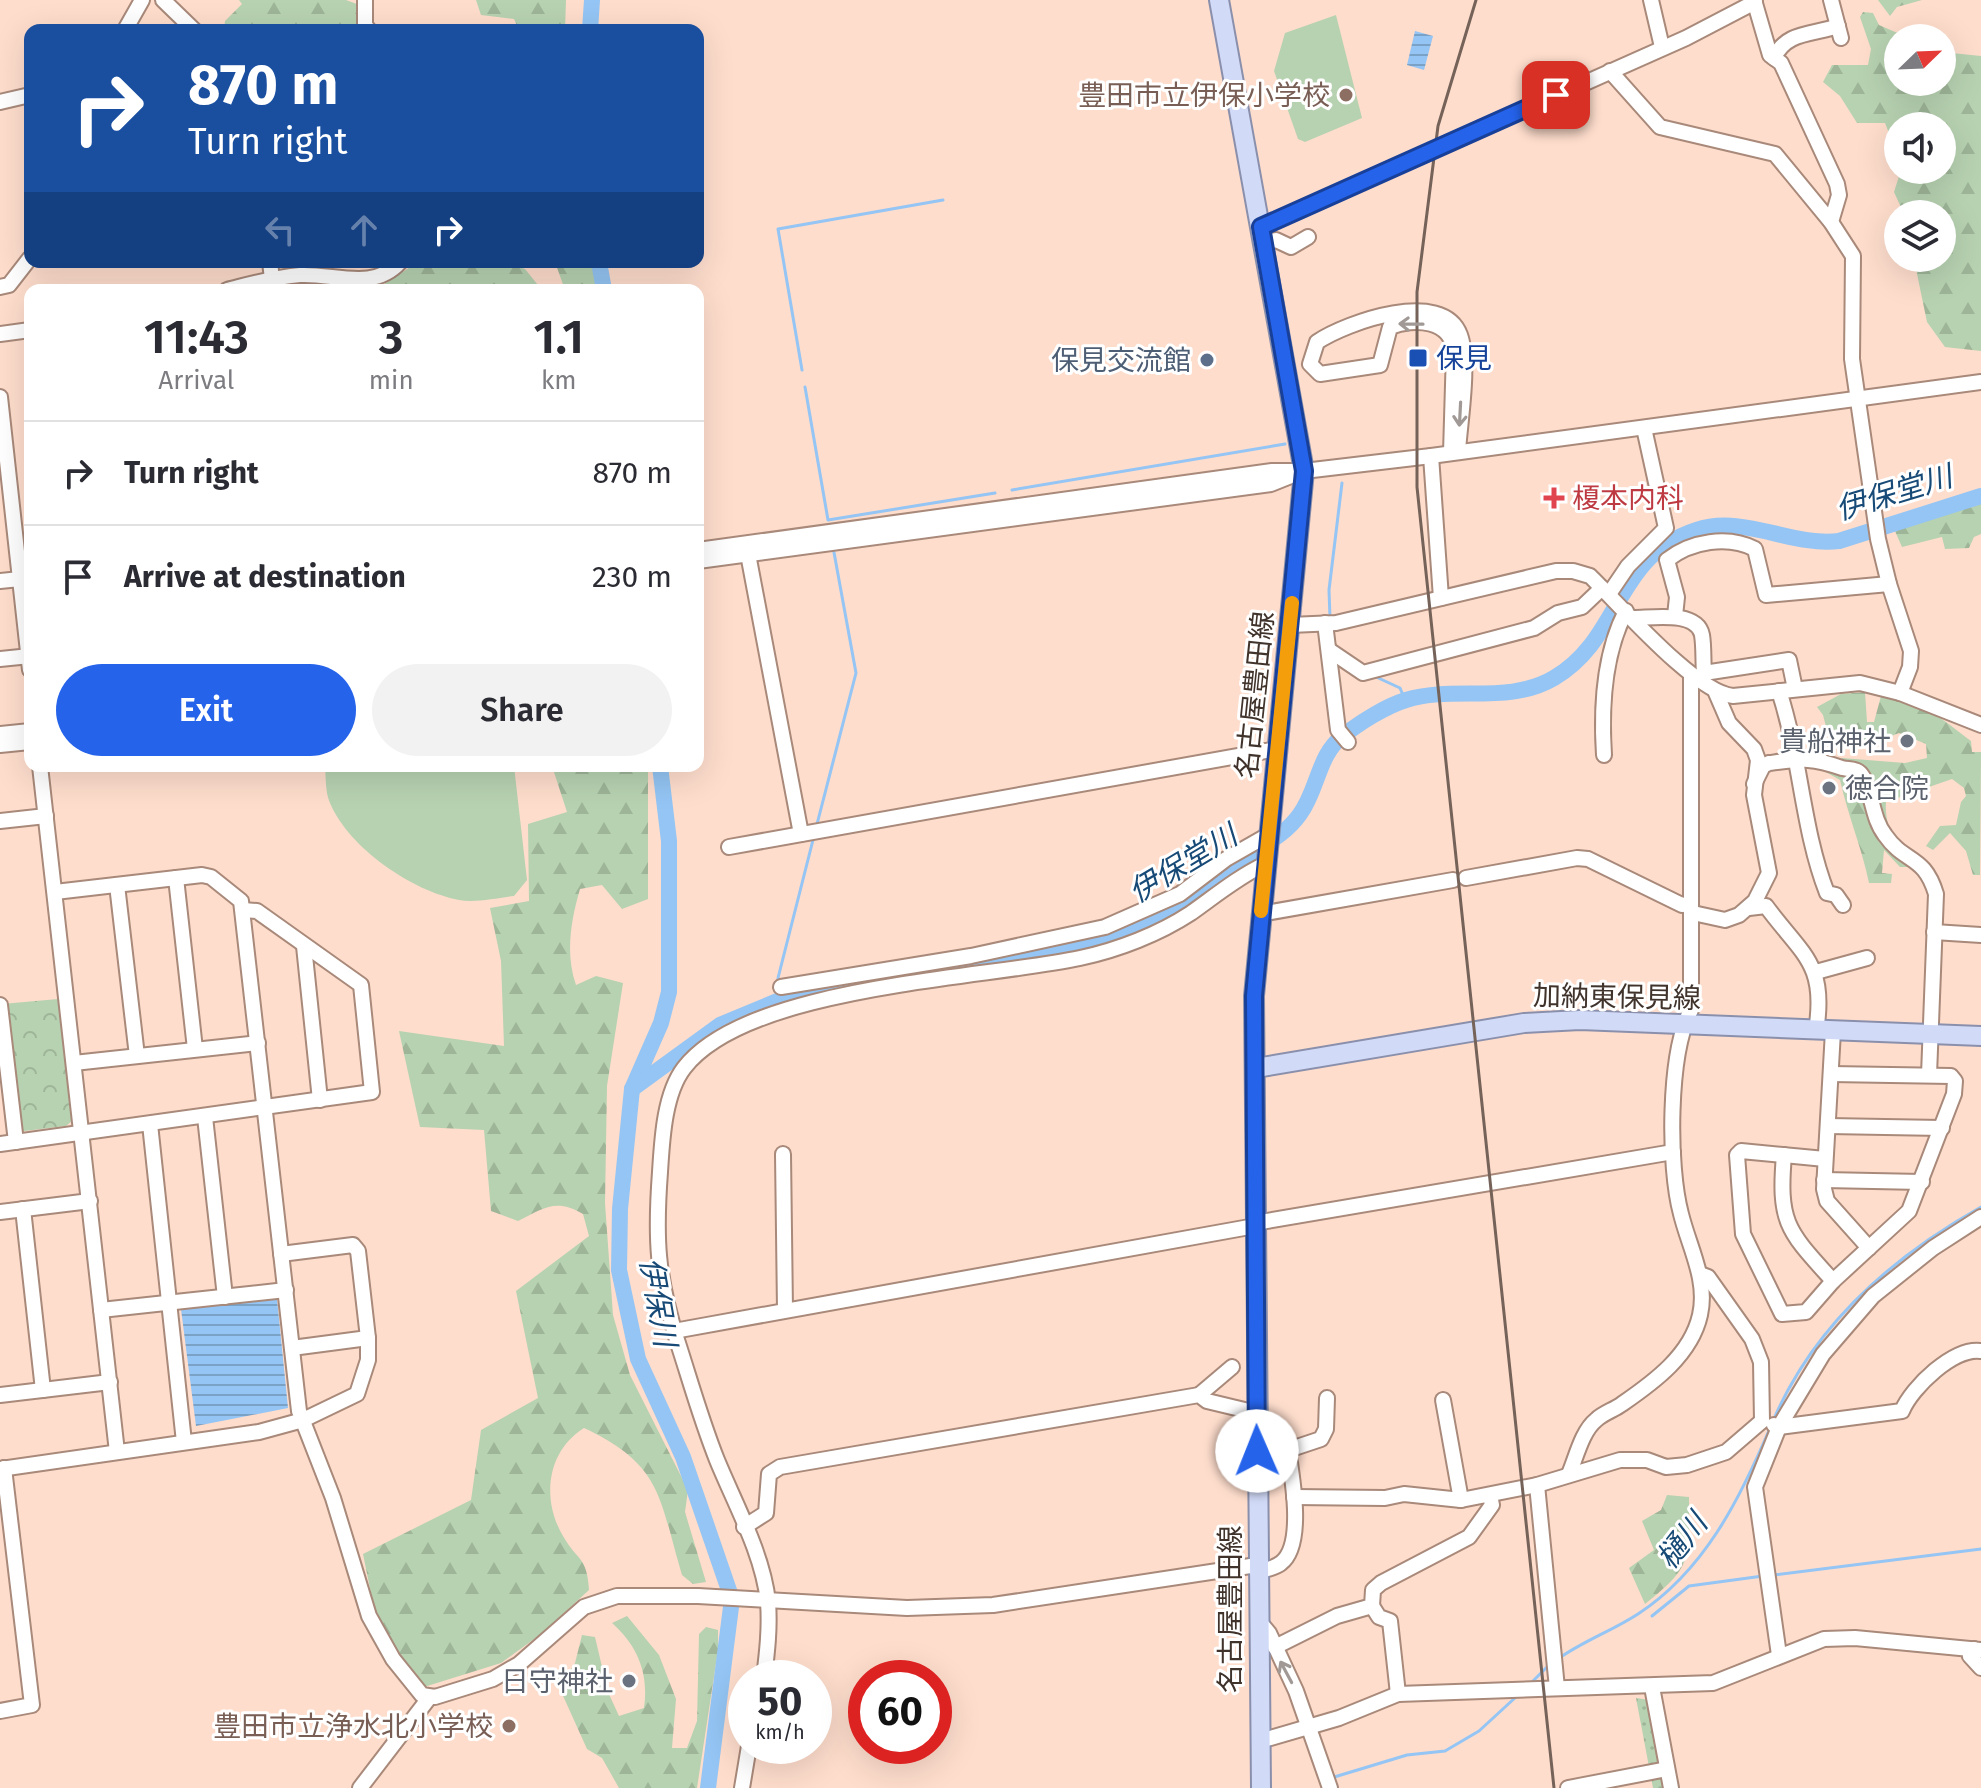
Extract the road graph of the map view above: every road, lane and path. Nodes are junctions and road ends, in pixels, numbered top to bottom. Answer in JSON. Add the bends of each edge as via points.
{"nodes":[{"id":1,"x":142,"y":0,"type":"edge"},
{"id":2,"x":163,"y":0,"type":"edge"},
{"id":3,"x":365,"y":0,"type":"edge"},
{"id":4,"x":1219,"y":0,"type":"edge"},
{"id":5,"x":1651,"y":0,"type":"edge"},
{"id":6,"x":1831,"y":0,"type":"edge"},
{"id":7,"x":1754,"y":1,"type":"edge"},
{"id":8,"x":128,"y":24,"type":"edge"},
{"id":9,"x":188,"y":24,"type":"edge"},
{"id":10,"x":365,"y":24,"type":"edge"},
{"id":11,"x":1662,"y":47,"type":"junction"},
{"id":12,"x":1774,"y":58,"type":"junction"},
{"id":13,"x":1610,"y":71,"type":"junction"},
{"id":14,"x":24,"y":96,"type":"edge"},
{"id":15,"x":0,"y":102,"type":"edge"},
{"id":16,"x":1831,"y":222,"type":"junction"},
{"id":17,"x":1262,"y":235,"type":"junction"},
{"id":18,"x":1308,"y":237,"type":"dead end"},
{"id":19,"x":24,"y":266,"type":"edge"},
{"id":20,"x":271,"y":268,"type":"edge"},
{"id":21,"x":395,"y":268,"type":"edge"},
{"id":22,"x":272,"y":279,"type":"junction"},
{"id":23,"x":252,"y":284,"type":"edge"},
{"id":24,"x":0,"y":287,"type":"edge"},
{"id":25,"x":0,"y":301,"type":"edge"},
{"id":26,"x":24,"y":331,"type":"edge"},
{"id":27,"x":0,"y":334,"type":"edge"},
{"id":28,"x":1981,"y":382,"type":"edge"},
{"id":29,"x":0,"y":397,"type":"edge"},
{"id":30,"x":1858,"y":398,"type":"junction"},
{"id":31,"x":1644,"y":428,"type":"junction"},
{"id":32,"x":1454,"y":452,"type":"junction"},
{"id":33,"x":1431,"y":456,"type":"junction"},
{"id":34,"x":1304,"y":471,"type":"junction"},
{"id":35,"x":5,"y":496,"type":"edge"},
{"id":36,"x":704,"y":549,"type":"edge"},
{"id":37,"x":748,"y":554,"type":"junction"},
{"id":38,"x":704,"y":560,"type":"edge"},
{"id":39,"x":20,"y":579,"type":"junction"},
{"id":40,"x":0,"y":581,"type":"edge"},
{"id":41,"x":1889,"y":584,"type":"junction"},
{"id":42,"x":1441,"y":598,"type":"junction"},
{"id":43,"x":1618,"y":603,"type":"junction"},
{"id":44,"x":24,"y":615,"type":"edge"},
{"id":45,"x":1675,"y":616,"type":"junction"},
{"id":46,"x":1330,"y":623,"type":"junction"},
{"id":47,"x":1290,"y":625,"type":"junction"},
{"id":48,"x":1329,"y":650,"type":"junction"},
{"id":49,"x":0,"y":659,"type":"edge"},
{"id":50,"x":24,"y":661,"type":"edge"},
{"id":51,"x":1691,"y":675,"type":"junction"},
{"id":52,"x":1795,"y":689,"type":"junction"},
{"id":53,"x":1779,"y":691,"type":"junction"},
{"id":54,"x":1716,"y":693,"type":"junction"},
{"id":55,"x":1900,"y":693,"type":"junction"},
{"id":56,"x":1981,"y":725,"type":"edge"},
{"id":57,"x":24,"y":732,"type":"edge"},
{"id":58,"x":0,"y":734,"type":"edge"},
{"id":59,"x":1343,"y":736,"type":"dead end"},
{"id":60,"x":24,"y":743,"type":"edge"},
{"id":61,"x":0,"y":745,"type":"edge"},
{"id":62,"x":1277,"y":749,"type":"junction"},
{"id":63,"x":1604,"y":755,"type":"dead end"},
{"id":64,"x":1796,"y":760,"type":"junction"},
{"id":65,"x":41,"y":772,"type":"edge"},
{"id":66,"x":1754,"y":784,"type":"junction"},
{"id":67,"x":46,"y":816,"type":"junction"},
{"id":68,"x":0,"y":821,"type":"edge"},
{"id":69,"x":801,"y":834,"type":"junction"},
{"id":70,"x":729,"y":847,"type":"dead end"},
{"id":71,"x":1267,"y":847,"type":"junction"},
{"id":72,"x":176,"y":878,"type":"junction"},
{"id":73,"x":117,"y":885,"type":"junction"},
{"id":74,"x":55,"y":892,"type":"junction"},
{"id":75,"x":1843,"y":905,"type":"dead end"},
{"id":76,"x":1692,"y":908,"type":"junction"},
{"id":77,"x":1749,"y":908,"type":"junction"},
{"id":78,"x":243,"y":910,"type":"junction"},
{"id":79,"x":1260,"y":914,"type":"junction"},
{"id":80,"x":1934,"y":932,"type":"junction"},
{"id":81,"x":1981,"y":935,"type":"edge"},
{"id":82,"x":304,"y":946,"type":"junction"},
{"id":83,"x":1867,"y":958,"type":"dead end"},
{"id":84,"x":1816,"y":972,"type":"junction"},
{"id":85,"x":781,"y":987,"type":"dead end"},
{"id":86,"x":0,"y":1005,"type":"edge"},
{"id":87,"x":1684,"y":1024,"type":"junction"},
{"id":88,"x":1825,"y":1031,"type":"junction"},
{"id":89,"x":1929,"y":1034,"type":"junction"},
{"id":90,"x":1981,"y":1036,"type":"edge"},
{"id":91,"x":258,"y":1043,"type":"junction"},
{"id":92,"x":195,"y":1049,"type":"junction"},
{"id":93,"x":137,"y":1056,"type":"junction"},
{"id":94,"x":74,"y":1063,"type":"junction"},
{"id":95,"x":1256,"y":1068,"type":"junction"},
{"id":96,"x":1831,"y":1074,"type":"junction"},
{"id":97,"x":1929,"y":1075,"type":"junction"},
{"id":98,"x":320,"y":1100,"type":"junction"},
{"id":99,"x":265,"y":1108,"type":"junction"},
{"id":100,"x":205,"y":1117,"type":"junction"},
{"id":101,"x":150,"y":1124,"type":"junction"},
{"id":102,"x":1828,"y":1126,"type":"junction"},
{"id":103,"x":1942,"y":1128,"type":"junction"},
{"id":104,"x":82,"y":1134,"type":"junction"},
{"id":105,"x":16,"y":1142,"type":"junction"},
{"id":106,"x":0,"y":1144,"type":"edge"},
{"id":107,"x":1673,"y":1152,"type":"junction"},
{"id":108,"x":783,"y":1154,"type":"dead end"},
{"id":109,"x":1784,"y":1155,"type":"junction"},
{"id":110,"x":1825,"y":1159,"type":"junction"},
{"id":111,"x":1824,"y":1180,"type":"junction"},
{"id":112,"x":1922,"y":1182,"type":"junction"},
{"id":113,"x":90,"y":1201,"type":"junction"},
{"id":114,"x":23,"y":1209,"type":"junction"},
{"id":115,"x":0,"y":1212,"type":"edge"},
{"id":116,"x":1981,"y":1217,"type":"edge"},
{"id":117,"x":1255,"y":1224,"type":"junction"},
{"id":118,"x":1869,"y":1248,"type":"junction"},
{"id":119,"x":281,"y":1254,"type":"junction"},
{"id":120,"x":1700,"y":1274,"type":"junction"},
{"id":121,"x":1833,"y":1281,"type":"junction"},
{"id":122,"x":286,"y":1290,"type":"junction"},
{"id":123,"x":225,"y":1297,"type":"junction"},
{"id":124,"x":169,"y":1303,"type":"junction"},
{"id":125,"x":101,"y":1310,"type":"junction"},
{"id":126,"x":785,"y":1310,"type":"junction"},
{"id":127,"x":674,"y":1331,"type":"junction"},
{"id":128,"x":368,"y":1338,"type":"junction"},
{"id":129,"x":292,"y":1348,"type":"junction"},
{"id":130,"x":1981,"y":1351,"type":"edge"},
{"id":131,"x":1232,"y":1367,"type":"dead end"},
{"id":132,"x":110,"y":1382,"type":"junction"},
{"id":133,"x":43,"y":1390,"type":"junction"},
{"id":134,"x":0,"y":1395,"type":"edge"},
{"id":135,"x":1199,"y":1395,"type":"junction"},
{"id":136,"x":1327,"y":1398,"type":"dead end"},
{"id":137,"x":1443,"y":1400,"type":"dead end"},
{"id":138,"x":1257,"y":1413,"type":"junction"},
{"id":139,"x":303,"y":1420,"type":"junction"},
{"id":140,"x":1771,"y":1424,"type":"junction"},
{"id":141,"x":184,"y":1442,"type":"junction"},
{"id":142,"x":1288,"y":1450,"type":"junction"},
{"id":143,"x":1257,"y":1451,"type":"junction"},
{"id":144,"x":117,"y":1452,"type":"junction"},
{"id":145,"x":2,"y":1469,"type":"edge"},
{"id":146,"x":1569,"y":1474,"type":"junction"},
{"id":147,"x":1537,"y":1485,"type":"junction"},
{"id":148,"x":1490,"y":1495,"type":"junction"},
{"id":149,"x":1294,"y":1497,"type":"junction"},
{"id":150,"x":1461,"y":1500,"type":"junction"},
{"id":151,"x":744,"y":1527,"type":"junction"},
{"id":152,"x":1257,"y":1569,"type":"junction"},
{"id":153,"x":764,"y":1599,"type":"junction"},
{"id":154,"x":1372,"y":1606,"type":"junction"},
{"id":155,"x":1257,"y":1619,"type":"junction"},
{"id":156,"x":1275,"y":1647,"type":"junction"},
{"id":157,"x":1978,"y":1649,"type":"edge"},
{"id":158,"x":1779,"y":1655,"type":"junction"},
{"id":159,"x":764,"y":1660,"type":"edge"},
{"id":160,"x":1981,"y":1668,"type":"edge"},
{"id":161,"x":1652,"y":1687,"type":"junction"},
{"id":162,"x":1557,"y":1688,"type":"junction"},
{"id":163,"x":1398,"y":1694,"type":"junction"},
{"id":164,"x":429,"y":1698,"type":"junction"},
{"id":165,"x":0,"y":1711,"type":"edge"},
{"id":166,"x":1308,"y":1729,"type":"junction"},
{"id":167,"x":1260,"y":1741,"type":"junction"},
{"id":168,"x":746,"y":1764,"type":"edge"},
{"id":169,"x":1667,"y":1769,"type":"junction"},
{"id":170,"x":1328,"y":1785,"type":"edge"},
{"id":171,"x":360,"y":1788,"type":"edge"},
{"id":172,"x":742,"y":1788,"type":"edge"},
{"id":173,"x":1261,"y":1788,"type":"edge"},
{"id":174,"x":1568,"y":1788,"type":"edge"},
{"id":175,"x":1671,"y":1788,"type":"edge"}],
"edges":[{"from":1,"to":8,"type":"street"},
{"from":2,"to":9,"type":"street"},
{"from":3,"to":10,"type":"street"},
{"from":4,"to":17,"type":"main road","name":"名古屋豊田線"},
{"from":5,"to":11,"type":"street"},
{"from":6,"to":12,"type":"street","via":[[1840,32],[1789,38]]},
{"from":7,"to":11,"type":"street"},
{"from":7,"to":12,"type":"street"},
{"from":11,"to":13,"type":"street"},
{"from":12,"to":16,"type":"street","via":[[1831,165],[1839,195]]},
{"from":13,"to":16,"type":"street","via":[[1660,127],[1775,154]]},
{"from":13,"to":17,"type":"street"},
{"from":14,"to":15,"type":"street"},
{"from":16,"to":30,"type":"street","via":[[1853,256],[1851,320]]},
{"from":17,"to":18,"type":"street","via":[[1291,247]]},
{"from":17,"to":34,"type":"main road","name":"名古屋豊田線"},
{"from":19,"to":24,"type":"street","via":[[9,285]]},
{"from":20,"to":22,"type":"street"},
{"from":21,"to":22,"type":"street","via":[[372,278]]},
{"from":22,"to":23,"type":"street"},
{"from":24,"to":25,"type":"street"},
{"from":26,"to":27,"type":"street"},
{"from":28,"to":30,"type":"street"},
{"from":29,"to":35,"type":"street"},
{"from":30,"to":31,"type":"street"},
{"from":30,"to":41,"type":"street"},
{"from":31,"to":32,"type":"street"},
{"from":31,"to":43,"type":"street","via":[[1666,528],[1628,566]]},
{"from":32,"to":32,"type":"street","one_way":true,"via":[[1454,351],[1447,330],[1401,323],[1390,327],[1380,365],[1320,374],[1310,364],[1317,342],[1397,312],[1435,311],[1454,322],[1463,355]]},
{"from":32,"to":33,"type":"street"},
{"from":33,"to":34,"type":"street"},
{"from":33,"to":42,"type":"street"},
{"from":34,"to":36,"type":"street","via":[[1272,471]]},
{"from":34,"to":37,"type":"street","via":[[1271,484]]},
{"from":34,"to":47,"type":"main road","name":"名古屋豊田線"},
{"from":35,"to":39,"type":"street"},
{"from":37,"to":38,"type":"street"},
{"from":37,"to":69,"type":"street"},
{"from":39,"to":40,"type":"street"},
{"from":39,"to":44,"type":"street"},
{"from":41,"to":45,"type":"street","via":[[1766,595],[1755,549],[1731,540],[1697,545],[1667,560],[1677,597]]},
{"from":41,"to":55,"type":"street","via":[[1911,651]]},
{"from":42,"to":43,"type":"street","via":[[1573,571],[1590,576]]},
{"from":42,"to":46,"type":"street"},
{"from":43,"to":45,"type":"street"},
{"from":43,"to":48,"type":"street","via":[[1558,613],[1541,626],[1366,672]]},
{"from":43,"to":51,"type":"street"},
{"from":43,"to":63,"type":"street","via":[[1619,624],[1603,692]]},
{"from":45,"to":52,"type":"street","via":[[1702,632],[1704,673],[1789,660]]},
{"from":46,"to":47,"type":"street"},
{"from":46,"to":48,"type":"street"},
{"from":47,"to":62,"type":"main road","name":"名古屋豊田線"},
{"from":48,"to":59,"type":"street"},
{"from":49,"to":50,"type":"street"},
{"from":51,"to":54,"type":"street"},
{"from":51,"to":76,"type":"street"},
{"from":52,"to":53,"type":"street"},
{"from":52,"to":55,"type":"street","via":[[1860,683]]},
{"from":53,"to":54,"type":"street"},
{"from":53,"to":64,"type":"street"},
{"from":54,"to":66,"type":"street","via":[[1729,723],[1754,749]]},
{"from":55,"to":56,"type":"street"},
{"from":57,"to":58,"type":"street"},
{"from":60,"to":61,"type":"street"},
{"from":62,"to":69,"type":"street"},
{"from":62,"to":71,"type":"main road","name":"名古屋豊田線"},
{"from":64,"to":66,"type":"street","via":[[1765,764]]},
{"from":64,"to":75,"type":"street","via":[[1811,850],[1827,893]]},
{"from":64,"to":80,"type":"street","via":[[1816,758],[1861,773],[1883,833],[1931,876],[1936,894]]},
{"from":65,"to":67,"type":"street"},
{"from":66,"to":77,"type":"street","via":[[1769,873]]},
{"from":67,"to":68,"type":"street"},
{"from":67,"to":74,"type":"street"},
{"from":69,"to":70,"type":"street"},
{"from":71,"to":79,"type":"main road","name":"名古屋豊田線"},
{"from":71,"to":85,"type":"street","via":[[1226,859],[1180,894],[1105,927],[971,956]]},
{"from":71,"to":127,"type":"street","via":[[1188,915],[1134,941],[1081,958],[805,1004],[749,1023],[696,1055],[675,1086],[656,1206],[658,1270]]},
{"from":72,"to":73,"type":"street"},
{"from":72,"to":78,"type":"street","via":[[211,877],[239,899]]},
{"from":72,"to":92,"type":"street"},
{"from":73,"to":74,"type":"street"},
{"from":73,"to":93,"type":"street"},
{"from":74,"to":94,"type":"street"},
{"from":76,"to":77,"type":"street","via":[[1725,920]]},
{"from":76,"to":79,"type":"street","via":[[1577,858]]},
{"from":76,"to":87,"type":"street","via":[[1691,1010]]},
{"from":77,"to":84,"type":"street","via":[[1766,906]]},
{"from":78,"to":82,"type":"street","via":[[256,910]]},
{"from":78,"to":91,"type":"street"},
{"from":79,"to":95,"type":"main road","name":"名古屋豊田線"},
{"from":80,"to":81,"type":"street"},
{"from":80,"to":89,"type":"street"},
{"from":82,"to":98,"type":"street"},
{"from":82,"to":98,"type":"street","via":[[361,985],[374,1088],[368,1095]]},
{"from":83,"to":84,"type":"street"},
{"from":84,"to":88,"type":"street"},
{"from":86,"to":105,"type":"street"},
{"from":87,"to":88,"type":"main road","name":"加納東保見線"},
{"from":87,"to":95,"type":"main road","name":"加納東保見線","via":[[1524,1023]]},
{"from":87,"to":107,"type":"street"},
{"from":88,"to":89,"type":"main road","name":"加納東保見線"},
{"from":88,"to":96,"type":"street"},
{"from":89,"to":90,"type":"main road","name":"加納東保見線"},
{"from":89,"to":97,"type":"street"},
{"from":91,"to":92,"type":"street"},
{"from":91,"to":99,"type":"street"},
{"from":92,"to":93,"type":"street"},
{"from":93,"to":94,"type":"street"},
{"from":94,"to":104,"type":"street"},
{"from":95,"to":117,"type":"main road","name":"名古屋豊田線"},
{"from":96,"to":97,"type":"street"},
{"from":96,"to":102,"type":"street"},
{"from":97,"to":103,"type":"street","via":[[1955,1081]]},
{"from":98,"to":99,"type":"street"},
{"from":99,"to":100,"type":"street"},
{"from":99,"to":119,"type":"street"},
{"from":100,"to":101,"type":"street"},
{"from":100,"to":123,"type":"street"},
{"from":101,"to":104,"type":"street"},
{"from":101,"to":124,"type":"street"},
{"from":102,"to":103,"type":"street"},
{"from":102,"to":110,"type":"street"},
{"from":103,"to":112,"type":"street"},
{"from":104,"to":105,"type":"street"},
{"from":104,"to":113,"type":"street"},
{"from":105,"to":106,"type":"street"},
{"from":107,"to":117,"type":"street"},
{"from":107,"to":120,"type":"street","via":[[1676,1195]]},
{"from":108,"to":126,"type":"street"},
{"from":109,"to":110,"type":"street"},
{"from":109,"to":121,"type":"street","via":[[1785,1219]]},
{"from":109,"to":121,"type":"street","via":[[1737,1155],[1743,1234],[1782,1314],[1806,1312]]},
{"from":110,"to":111,"type":"street"},
{"from":111,"to":112,"type":"street"},
{"from":111,"to":118,"type":"street","via":[[1827,1201]]},
{"from":112,"to":118,"type":"street","via":[[1909,1211]]},
{"from":113,"to":114,"type":"street"},
{"from":113,"to":125,"type":"street"},
{"from":114,"to":115,"type":"street"},
{"from":114,"to":133,"type":"street"},
{"from":116,"to":140,"type":"street","via":[[1873,1296]]},
{"from":117,"to":126,"type":"street"},
{"from":117,"to":138,"type":"main road","name":"名古屋豊田線"},
{"from":118,"to":121,"type":"street"},
{"from":119,"to":122,"type":"street"},
{"from":119,"to":128,"type":"street","via":[[357,1246]]},
{"from":120,"to":140,"type":"street","via":[[1708,1277],[1752,1339]]},
{"from":120,"to":146,"type":"street","via":[[1701,1313],[1687,1345],[1641,1390],[1595,1420]]},
{"from":122,"to":123,"type":"street"},
{"from":122,"to":129,"type":"street"},
{"from":123,"to":124,"type":"street"},
{"from":124,"to":125,"type":"street"},
{"from":124,"to":141,"type":"street"},
{"from":125,"to":132,"type":"street"},
{"from":126,"to":127,"type":"street"},
{"from":127,"to":151,"type":"street"},
{"from":128,"to":129,"type":"street"},
{"from":128,"to":139,"type":"street","via":[[368,1360],[354,1396]]},
{"from":129,"to":139,"type":"street"},
{"from":130,"to":140,"type":"street","via":[[1950,1359],[1915,1388],[1902,1411]]},
{"from":131,"to":135,"type":"street"},
{"from":132,"to":133,"type":"street"},
{"from":132,"to":144,"type":"street"},
{"from":133,"to":134,"type":"street"},
{"from":135,"to":138,"type":"street"},
{"from":135,"to":151,"type":"street","via":[[780,1467],[769,1474],[766,1513]]},
{"from":136,"to":142,"type":"street","via":[[1321,1439]]},
{"from":137,"to":150,"type":"street"},
{"from":138,"to":143,"type":"main road","name":"名古屋豊田線"},
{"from":139,"to":141,"type":"street"},
{"from":139,"to":164,"type":"street","via":[[379,1637]]},
{"from":140,"to":146,"type":"street","via":[[1726,1452],[1687,1465],[1620,1460]]},
{"from":140,"to":158,"type":"street","via":[[1755,1487]]},
{"from":141,"to":144,"type":"street"},
{"from":142,"to":143,"type":"street"},
{"from":142,"to":149,"type":"street"},
{"from":143,"to":152,"type":"main road","name":"名古屋豊田線"},
{"from":144,"to":145,"type":"street"},
{"from":145,"to":165,"type":"street","via":[[32,1705]]},
{"from":146,"to":147,"type":"street"},
{"from":147,"to":148,"type":"street"},
{"from":147,"to":162,"type":"street"},
{"from":148,"to":150,"type":"street"},
{"from":148,"to":154,"type":"street","via":[[1492,1505],[1469,1537],[1381,1583],[1373,1590]]},
{"from":149,"to":150,"type":"street","via":[[1404,1494]]},
{"from":149,"to":152,"type":"street","via":[[1289,1554],[1281,1563]]},
{"from":151,"to":153,"type":"street"},
{"from":152,"to":153,"type":"street","via":[[993,1605],[907,1608]]},
{"from":152,"to":155,"type":"main road","name":"名古屋豊田線"},
{"from":153,"to":159,"type":"street"},
{"from":153,"to":164,"type":"street","via":[[617,1596],[584,1607],[503,1674]]},
{"from":154,"to":156,"type":"street","via":[[1337,1616]]},
{"from":154,"to":163,"type":"street","via":[[1390,1621]]},
{"from":155,"to":156,"type":"street"},
{"from":155,"to":167,"type":"main road","name":"名古屋豊田線"},
{"from":166,"to":156,"type":"street","one_way":true},
{"from":157,"to":158,"type":"street","via":[[1839,1638],[1813,1641]]},
{"from":157,"to":160,"type":"street","via":[[1970,1656]]},
{"from":158,"to":161,"type":"street","via":[[1713,1683]]},
{"from":161,"to":162,"type":"street"},
{"from":161,"to":169,"type":"street"},
{"from":162,"to":163,"type":"street"},
{"from":163,"to":166,"type":"street"},
{"from":164,"to":171,"type":"street"},
{"from":166,"to":167,"type":"street"},
{"from":166,"to":170,"type":"street"},
{"from":167,"to":173,"type":"main road","name":"名古屋豊田線"},
{"from":168,"to":172,"type":"street"},
{"from":169,"to":174,"type":"street"},
{"from":169,"to":175,"type":"street"}]}
